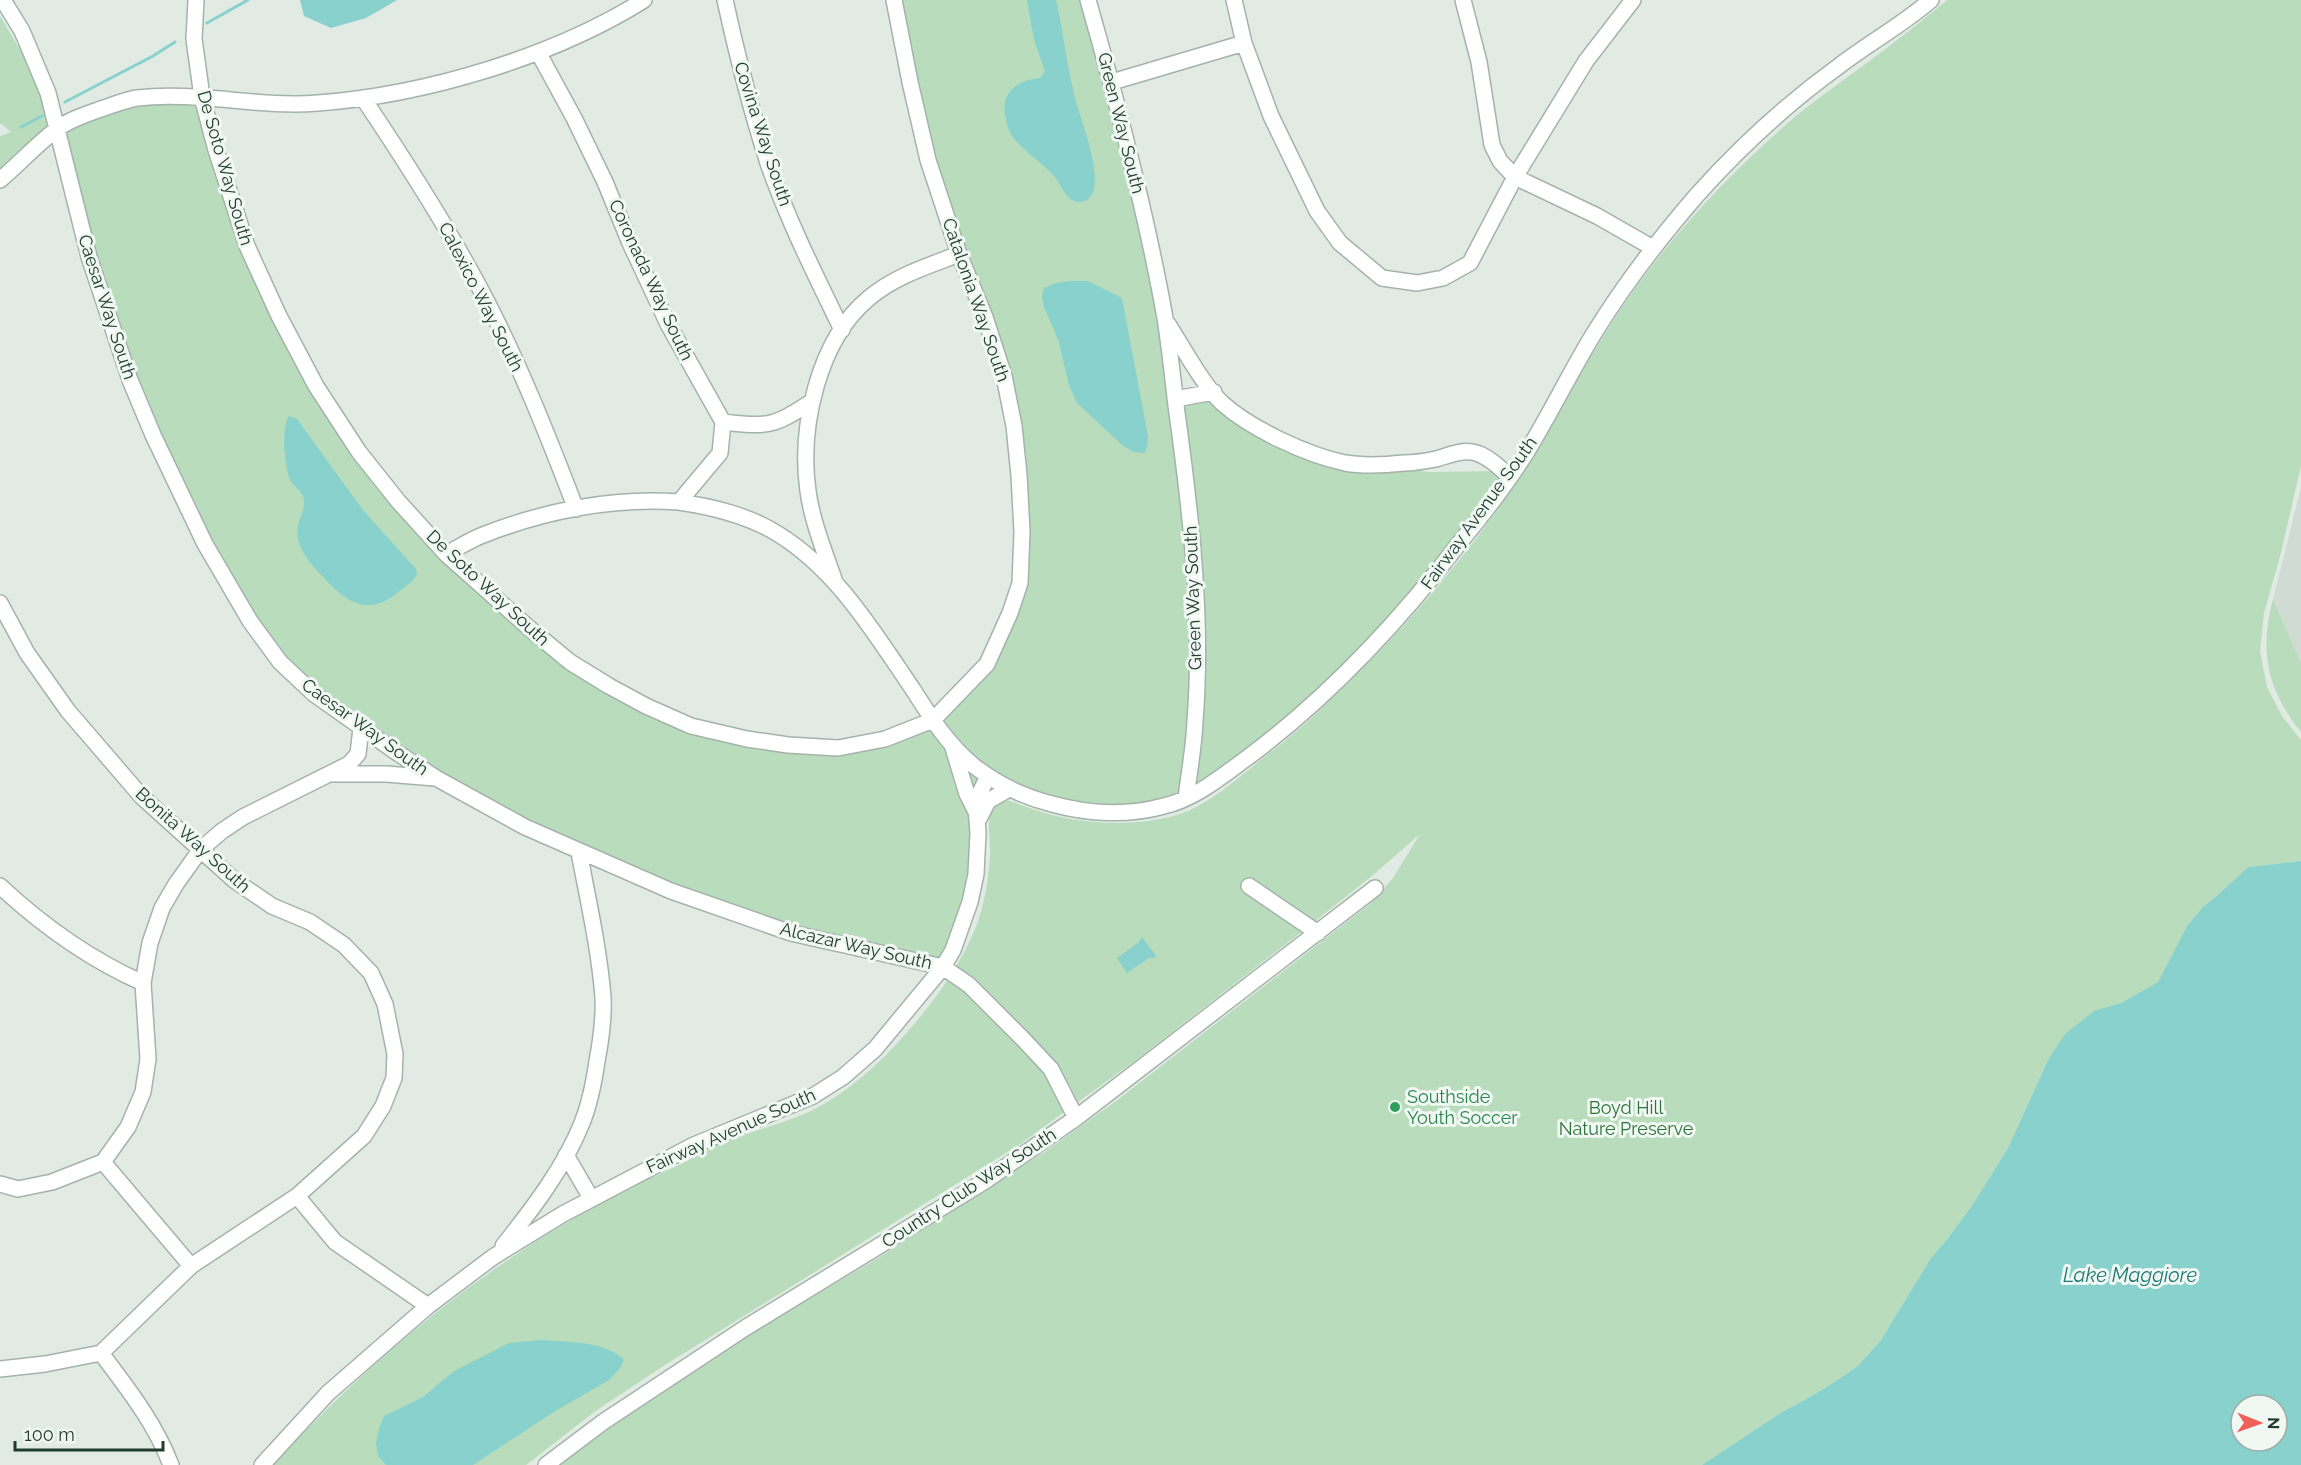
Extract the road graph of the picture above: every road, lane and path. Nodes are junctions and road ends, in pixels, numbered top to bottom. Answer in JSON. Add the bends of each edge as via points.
{"nodes":[{"id":1,"x":1,"y":0,"type":"edge"},
{"id":2,"x":196,"y":0,"type":"edge"},
{"id":3,"x":644,"y":0,"type":"edge"},
{"id":4,"x":725,"y":0,"type":"edge"},
{"id":5,"x":894,"y":0,"type":"edge"},
{"id":6,"x":1088,"y":0,"type":"edge"},
{"id":7,"x":1234,"y":0,"type":"edge"},
{"id":8,"x":1462,"y":0,"type":"edge"},
{"id":9,"x":1633,"y":0,"type":"edge"},
{"id":10,"x":1931,"y":0,"type":"edge"},
{"id":11,"x":1244,"y":43,"type":"junction"},
{"id":12,"x":538,"y":52,"type":"junction"},
{"id":13,"x":1112,"y":82,"type":"junction"},
{"id":14,"x":202,"y":97,"type":"junction"},
{"id":15,"x":363,"y":98,"type":"junction"},
{"id":16,"x":58,"y":128,"type":"junction"},
{"id":17,"x":1515,"y":177,"type":"junction"},
{"id":18,"x":0,"y":180,"type":"edge"},
{"id":19,"x":1653,"y":248,"type":"junction"},
{"id":20,"x":959,"y":254,"type":"junction"},
{"id":21,"x":1165,"y":318,"type":"junction"},
{"id":22,"x":842,"y":330,"type":"junction"},
{"id":23,"x":1214,"y":392,"type":"junction"},
{"id":24,"x":1175,"y":399,"type":"junction"},
{"id":25,"x":811,"y":402,"type":"junction"},
{"id":26,"x":723,"y":422,"type":"junction"},
{"id":27,"x":1510,"y":477,"type":"junction"},
{"id":28,"x":679,"y":502,"type":"junction"},
{"id":29,"x":576,"y":509,"type":"junction"},
{"id":30,"x":446,"y":554,"type":"junction"},
{"id":31,"x":835,"y":581,"type":"junction"},
{"id":32,"x":0,"y":603,"type":"edge"},
{"id":33,"x":933,"y":720,"type":"junction"},
{"id":34,"x":361,"y":728,"type":"junction"},
{"id":35,"x":952,"y":745,"type":"junction"},
{"id":36,"x":330,"y":774,"type":"junction"},
{"id":37,"x":988,"y":776,"type":"junction"},
{"id":38,"x":436,"y":778,"type":"junction"},
{"id":39,"x":1009,"y":789,"type":"junction"},
{"id":40,"x":1186,"y":798,"type":"junction"},
{"id":41,"x":977,"y":818,"type":"junction"},
{"id":42,"x":201,"y":849,"type":"junction"},
{"id":43,"x":579,"y":852,"type":"junction"},
{"id":44,"x":0,"y":886,"type":"edge"},
{"id":45,"x":1249,"y":886,"type":"dead end"},
{"id":46,"x":1376,"y":888,"type":"dead end"},
{"id":47,"x":1318,"y":933,"type":"junction"},
{"id":48,"x":943,"y":967,"type":"junction"},
{"id":49,"x":143,"y":983,"type":"junction"},
{"id":50,"x":1076,"y":1119,"type":"junction"},
{"id":51,"x":566,"y":1155,"type":"junction"},
{"id":52,"x":103,"y":1161,"type":"junction"},
{"id":53,"x":0,"y":1184,"type":"edge"},
{"id":54,"x":297,"y":1196,"type":"junction"},
{"id":55,"x":591,"y":1198,"type":"junction"},
{"id":56,"x":493,"y":1257,"type":"junction"},
{"id":57,"x":191,"y":1266,"type":"junction"},
{"id":58,"x":428,"y":1306,"type":"junction"},
{"id":59,"x":101,"y":1353,"type":"junction"},
{"id":60,"x":0,"y":1369,"type":"edge"},
{"id":61,"x":171,"y":1465,"type":"edge"},
{"id":62,"x":262,"y":1465,"type":"edge"},
{"id":63,"x":546,"y":1465,"type":"edge"}],
"edges":[{"from":1,"to":16,"type":"street","name":"Caesar Way South","via":[[38,65]]},
{"from":2,"to":14,"type":"street","name":"De Soto Way South","via":[[194,39]]},
{"from":3,"to":12,"type":"street","via":[[584,33]]},
{"from":4,"to":22,"type":"street","name":"Covina Way South","via":[[769,164]]},
{"from":5,"to":20,"type":"street","name":"Catalonia Way South","via":[[928,160]]},
{"from":6,"to":13,"type":"street","name":"Green Way South"},
{"from":7,"to":11,"type":"street"},
{"from":8,"to":17,"type":"street","via":[[1479,62],[1492,144],[1500,161]]},
{"from":9,"to":17,"type":"street","via":[[1586,61]]},
{"from":10,"to":19,"type":"street","name":"Fairway Avenue South","via":[[1784,111],[1699,193]]},
{"from":11,"to":13,"type":"street"},
{"from":11,"to":17,"type":"street","via":[[1271,116],[1317,211],[1340,243],[1382,278],[1417,283],[1443,278],[1470,263]]},
{"from":12,"to":15,"type":"street","via":[[423,86]]},
{"from":12,"to":26,"type":"street","name":"Coronada Way South","via":[[600,171],[668,324]]},
{"from":13,"to":21,"type":"street","name":"Green Way South"},
{"from":14,"to":15,"type":"street","via":[[275,104]]},
{"from":14,"to":16,"type":"street","via":[[134,99],[80,116]]},
{"from":14,"to":30,"type":"street","name":"De Soto Way South","via":[[247,246],[311,376],[359,452]]},
{"from":15,"to":29,"type":"street","name":"Calexico Way South","via":[[427,195],[484,296],[541,416]]},
{"from":16,"to":18,"type":"street"},
{"from":16,"to":34,"type":"street","name":"Caesar Way South","via":[[89,257],[126,370],[205,544],[250,621],[280,662],[314,694]]},
{"from":17,"to":19,"type":"street","via":[[1598,216]]},
{"from":19,"to":27,"type":"street","name":"Fairway Avenue South","via":[[1594,333]]},
{"from":20,"to":22,"type":"street","via":[[888,284],[853,313]]},
{"from":20,"to":33,"type":"street","name":"Catalonia Way South","via":[[1004,376],[1014,426],[1022,532],[1020,583],[987,664]]},
{"from":21,"to":23,"type":"street","name":"Green Way South"},
{"from":21,"to":24,"type":"street","name":"Green Way South"},
{"from":22,"to":25,"type":"street","via":[[824,362]]},
{"from":23,"to":24,"type":"street"},
{"from":23,"to":27,"type":"street","name":"Green Way South","via":[[1221,402],[1255,427],[1345,463],[1405,463],[1473,452]]},
{"from":24,"to":40,"type":"street","name":"Green Way South","via":[[1195,572],[1197,690]]},
{"from":25,"to":26,"type":"street","via":[[772,424]]},
{"from":25,"to":31,"type":"street","via":[[806,438],[808,491]]},
{"from":26,"to":28,"type":"street","via":[[720,453]]},
{"from":27,"to":40,"type":"street","name":"Fairway Avenue South","via":[[1402,615],[1346,673],[1284,731],[1221,778]]},
{"from":28,"to":29,"type":"street","via":[[627,501]]},
{"from":28,"to":31,"type":"street","via":[[747,518],[778,534]]},
{"from":29,"to":30,"type":"street","via":[[481,535]]},
{"from":30,"to":33,"type":"street","name":"De Soto Way South","via":[[570,662],[646,706],[691,726],[747,739],[838,748],[885,739]]},
{"from":31,"to":33,"type":"street","name":"Fairway Avenue South"},
{"from":32,"to":42,"type":"street","name":"Bonita Way South","via":[[27,653],[68,711],[142,797]]},
{"from":33,"to":35,"type":"street","name":"Fairway Avenue South"},
{"from":34,"to":36,"type":"street","via":[[358,754]]},
{"from":34,"to":38,"type":"street","name":"Caesar Way South"},
{"from":35,"to":37,"type":"street","name":"Fairway Avenue South"},
{"from":35,"to":41,"type":"street"},
{"from":36,"to":38,"type":"street"},
{"from":36,"to":42,"type":"street","via":[[243,817]]},
{"from":37,"to":39,"type":"street","name":"Fairway Avenue South"},
{"from":37,"to":41,"type":"street","name":"Fairway Avenue South","via":[[977,800]]},
{"from":38,"to":43,"type":"street","name":"Caesar Way South"},
{"from":39,"to":40,"type":"street","name":"Fairway Avenue South","via":[[1075,810],[1104,813],[1165,806]]},
{"from":39,"to":41,"type":"street","via":[[988,801]]},
{"from":41,"to":48,"type":"street","name":"Fairway Avenue South","via":[[976,874],[970,902]]},
{"from":42,"to":49,"type":"street","via":[[162,908]]},
{"from":42,"to":54,"type":"street","name":"Bonita Way South","via":[[252,893],[310,922],[344,945],[371,973],[385,1004],[395,1054],[394,1078],[383,1106],[364,1136]]},
{"from":43,"to":48,"type":"street","name":"Alcazar Way South","via":[[671,891],[791,933]]},
{"from":43,"to":51,"type":"street","via":[[600,964],[603,1010],[593,1085],[582,1122]]},
{"from":44,"to":49,"type":"street","via":[[38,921],[77,948]]},
{"from":45,"to":47,"type":"street"},
{"from":46,"to":47,"type":"street","name":"Country Club Way South"},
{"from":47,"to":50,"type":"street","name":"Country Club Way South"},
{"from":48,"to":50,"type":"street","name":"Alcazar Way South","via":[[969,985],[1051,1069]]},
{"from":48,"to":55,"type":"street","name":"Fairway Avenue South","via":[[876,1049],[843,1077],[813,1096],[694,1145]]},
{"from":49,"to":52,"type":"street","via":[[148,1059],[143,1092],[128,1127]]},
{"from":50,"to":63,"type":"street","name":"Country Club Way South","via":[[985,1181],[745,1328],[603,1422]]},
{"from":51,"to":55,"type":"street"},
{"from":51,"to":56,"type":"street","via":[[525,1218]]},
{"from":52,"to":53,"type":"street","via":[[52,1182],[18,1189]]},
{"from":52,"to":57,"type":"street"},
{"from":54,"to":57,"type":"street","name":"Bonita Way South"},
{"from":54,"to":58,"type":"street","via":[[335,1242]]},
{"from":55,"to":56,"type":"street","name":"Fairway Avenue South"},
{"from":56,"to":58,"type":"street","name":"Fairway Avenue South"},
{"from":57,"to":59,"type":"street","name":"Bonita Way South"},
{"from":58,"to":62,"type":"street","name":"Fairway Avenue South","via":[[328,1393]]},
{"from":59,"to":60,"type":"street"},
{"from":59,"to":61,"type":"street","via":[[140,1404]]}]}
